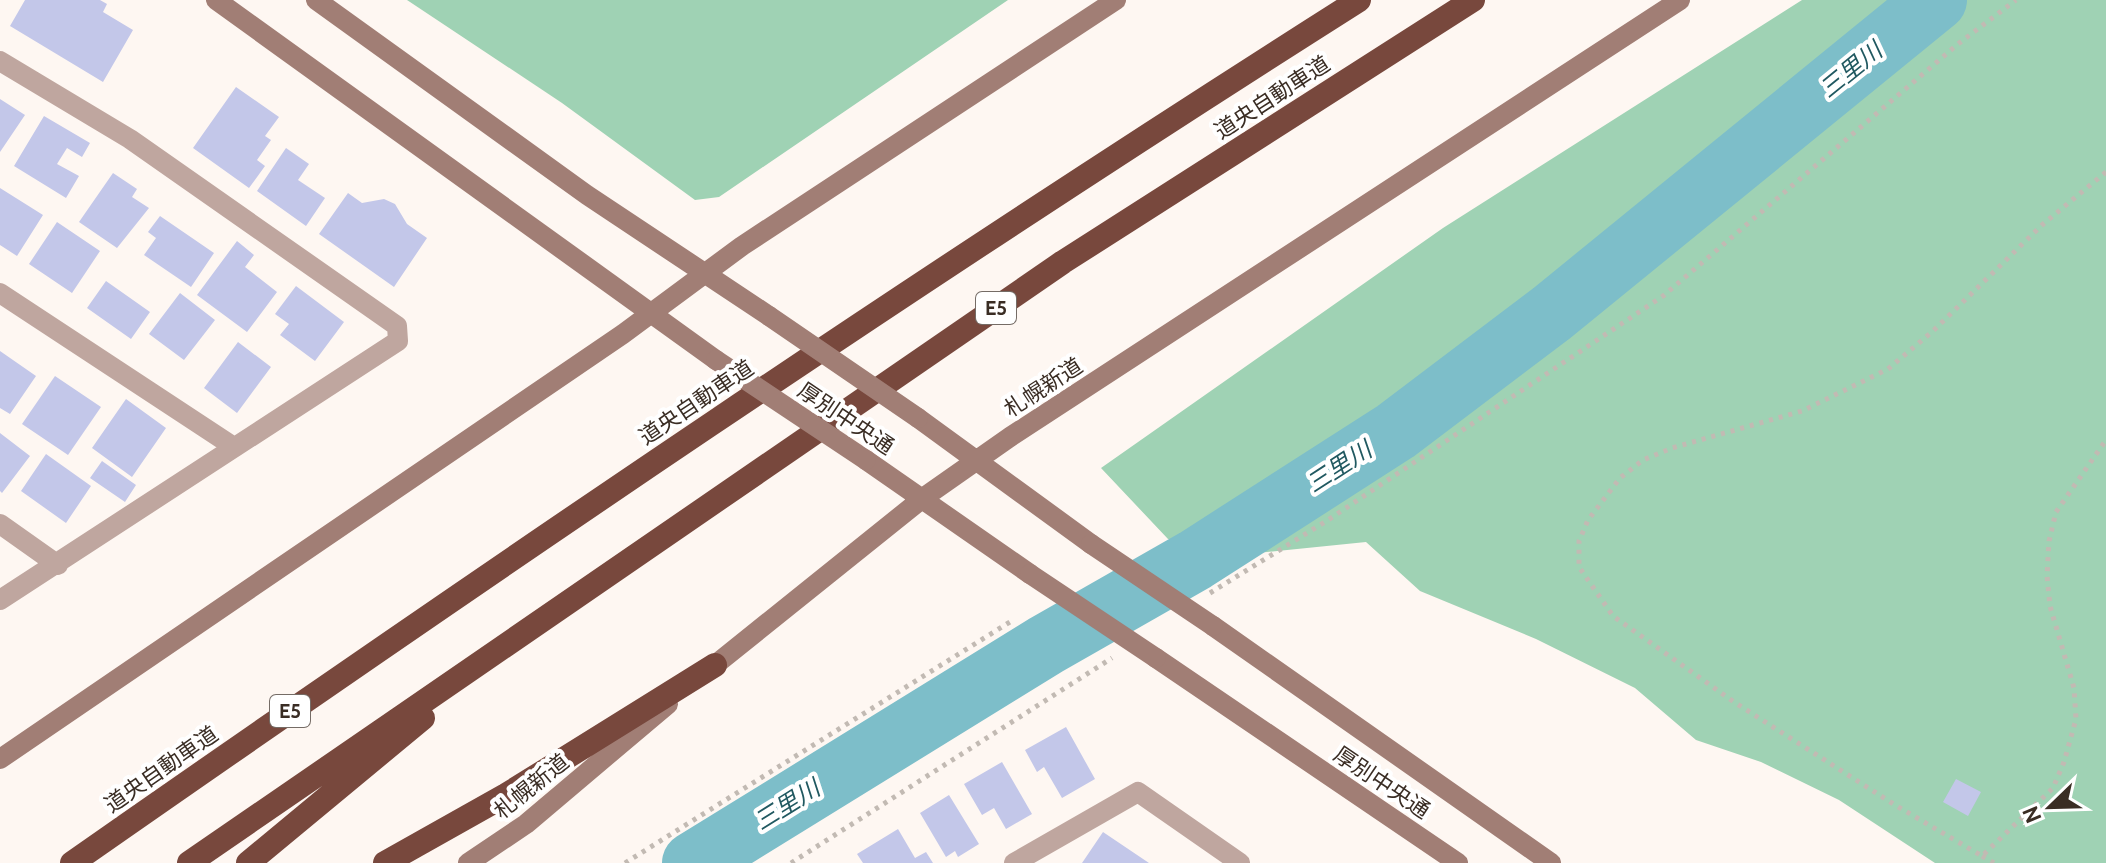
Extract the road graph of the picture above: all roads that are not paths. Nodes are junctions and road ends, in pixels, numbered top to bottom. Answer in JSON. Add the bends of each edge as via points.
{"nodes":[{"id":1,"x":216,"y":0,"type":"edge"},
{"id":2,"x":316,"y":0,"type":"edge"},
{"id":3,"x":1116,"y":0,"type":"edge"},
{"id":4,"x":1359,"y":0,"type":"edge"},
{"id":5,"x":1473,"y":0,"type":"edge"},
{"id":6,"x":1680,"y":0,"type":"edge"},
{"id":7,"x":0,"y":61,"type":"edge"},
{"id":8,"x":705,"y":274,"type":"junction"},
{"id":9,"x":0,"y":293,"type":"edge"},
{"id":10,"x":649,"y":315,"type":"junction"},
{"id":11,"x":234,"y":447,"type":"junction"},
{"id":12,"x":979,"y":459,"type":"junction"},
{"id":13,"x":923,"y":498,"type":"junction"},
{"id":14,"x":0,"y":524,"type":"edge"},
{"id":15,"x":58,"y":565,"type":"junction"},
{"id":16,"x":0,"y":600,"type":"edge"},
{"id":17,"x":528,"y":628,"type":"junction"},
{"id":18,"x":715,"y":665,"type":"junction"},
{"id":19,"x":0,"y":759,"type":"edge"},
{"id":20,"x":72,"y":863,"type":"edge"},
{"id":21,"x":189,"y":863,"type":"edge"},
{"id":22,"x":248,"y":863,"type":"edge"},
{"id":23,"x":385,"y":863,"type":"edge"},
{"id":24,"x":468,"y":863,"type":"edge"},
{"id":25,"x":1014,"y":863,"type":"edge"},
{"id":26,"x":1240,"y":863,"type":"edge"},
{"id":27,"x":1458,"y":863,"type":"edge"},
{"id":28,"x":1551,"y":863,"type":"edge"}],
"edges":[{"from":1,"to":10,"type":"main road","name":"厚別中央通"},
{"from":2,"to":8,"type":"main road","name":"厚別中央通"},
{"from":3,"to":8,"type":"main road"},
{"from":4,"to":20,"type":"highway","name":"道央自動車道","number":"E5","via":[[1069,184],[520,550]]},
{"from":5,"to":17,"type":"highway","name":"道央自動車道","number":"E5","via":[[1063,262]]},
{"from":6,"to":12,"type":"main road","name":"札幌新道"},
{"from":7,"to":11,"type":"street","via":[[130,139],[397,326],[398,341]]},
{"from":8,"to":10,"type":"main road"},
{"from":8,"to":12,"type":"main road","name":"厚別中央通","bridge":true},
{"from":9,"to":11,"type":"street"},
{"from":10,"to":13,"type":"main road","name":"厚別中央通","bridge":true},
{"from":10,"to":19,"type":"main road"},
{"from":11,"to":15,"type":"street"},
{"from":12,"to":13,"type":"main road","name":"札幌新道"},
{"from":12,"to":28,"type":"main road","name":"厚別中央通","bridge":true,"via":[[1091,544]]},
{"from":13,"to":18,"type":"main road","name":"札幌新道"},
{"from":13,"to":27,"type":"main road","name":"厚別中央通","bridge":true},
{"from":14,"to":15,"type":"street"},
{"from":15,"to":16,"type":"street"},
{"from":17,"to":21,"type":"highway","name":"道央自動車道","number":"E5"},
{"from":17,"to":22,"type":"highway"},
{"from":18,"to":23,"type":"highway"},
{"from":18,"to":24,"type":"main road","name":"札幌新道","via":[[526,824]]},
{"from":25,"to":26,"type":"street","via":[[1138,792]]}]}
